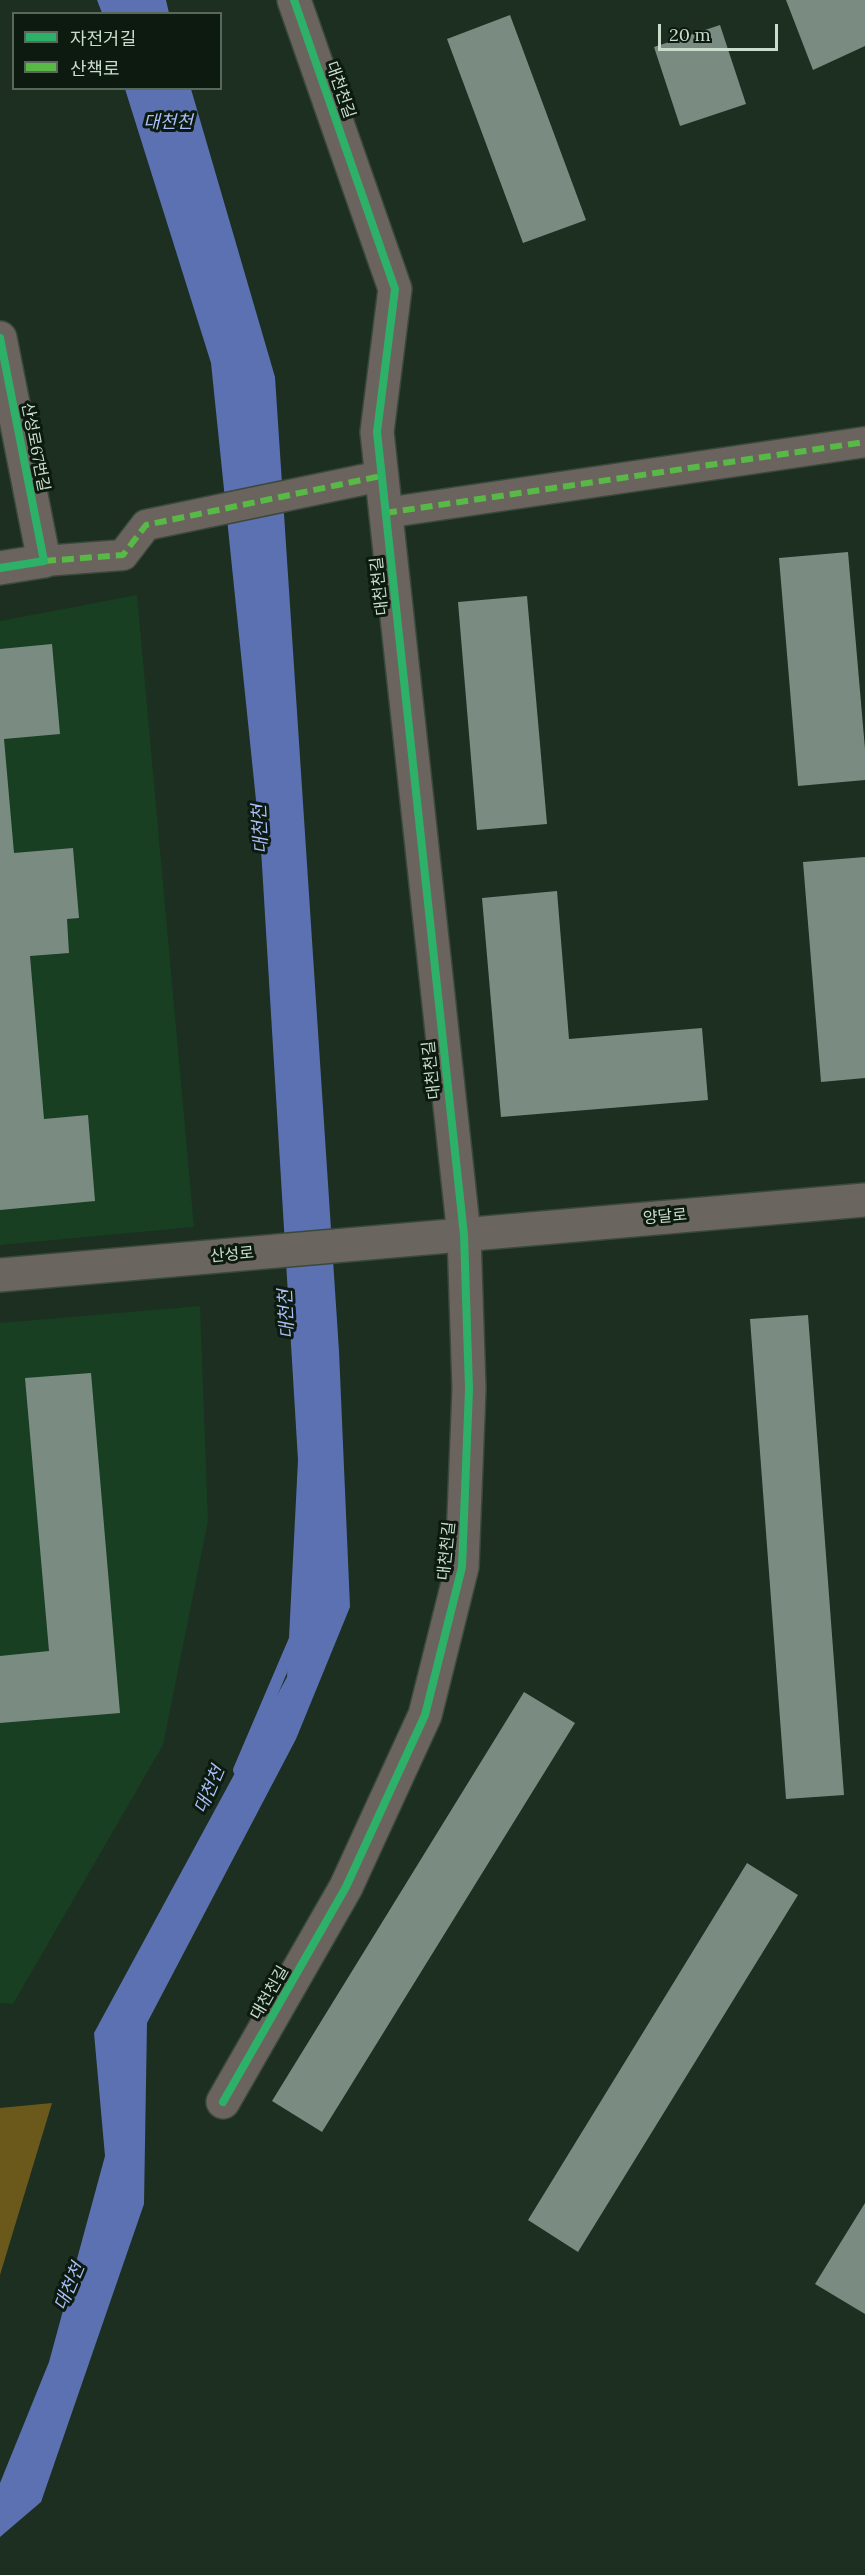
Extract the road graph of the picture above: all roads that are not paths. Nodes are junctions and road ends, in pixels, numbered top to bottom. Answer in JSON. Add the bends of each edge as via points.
{"nodes":[{"id":1,"x":294,"y":0,"type":"edge"},
{"id":2,"x":0,"y":338,"type":"edge"},
{"id":3,"x":865,"y":442,"type":"edge"},
{"id":4,"x":381,"y":476,"type":"junction"},
{"id":5,"x":385,"y":513,"type":"junction"},
{"id":6,"x":44,"y":561,"type":"junction"},
{"id":7,"x":0,"y":568,"type":"edge"},
{"id":8,"x":865,"y":1200,"type":"edge"},
{"id":9,"x":464,"y":1235,"type":"junction"},
{"id":10,"x":0,"y":1275,"type":"edge"},
{"id":11,"x":223,"y":2102,"type":"dead end"}],
"edges":[{"from":1,"to":4,"type":"street","name":"대천천길","via":[[395,289],[377,432]]},
{"from":2,"to":6,"type":"street","name":"산성로67번길"},
{"from":3,"to":5,"type":"street"},
{"from":4,"to":5,"type":"street","name":"대천천길"},
{"from":4,"to":6,"type":"street","via":[[146,525],[123,555]]},
{"from":5,"to":9,"type":"street","name":"대천천길"},
{"from":6,"to":7,"type":"street"},
{"from":8,"to":9,"type":"main road","name":"양달로"},
{"from":9,"to":10,"type":"main road","name":"산성로"},
{"from":9,"to":11,"type":"street","name":"대천천길","via":[[469,1389],[462,1567],[425,1714],[346,1887]]}]}
